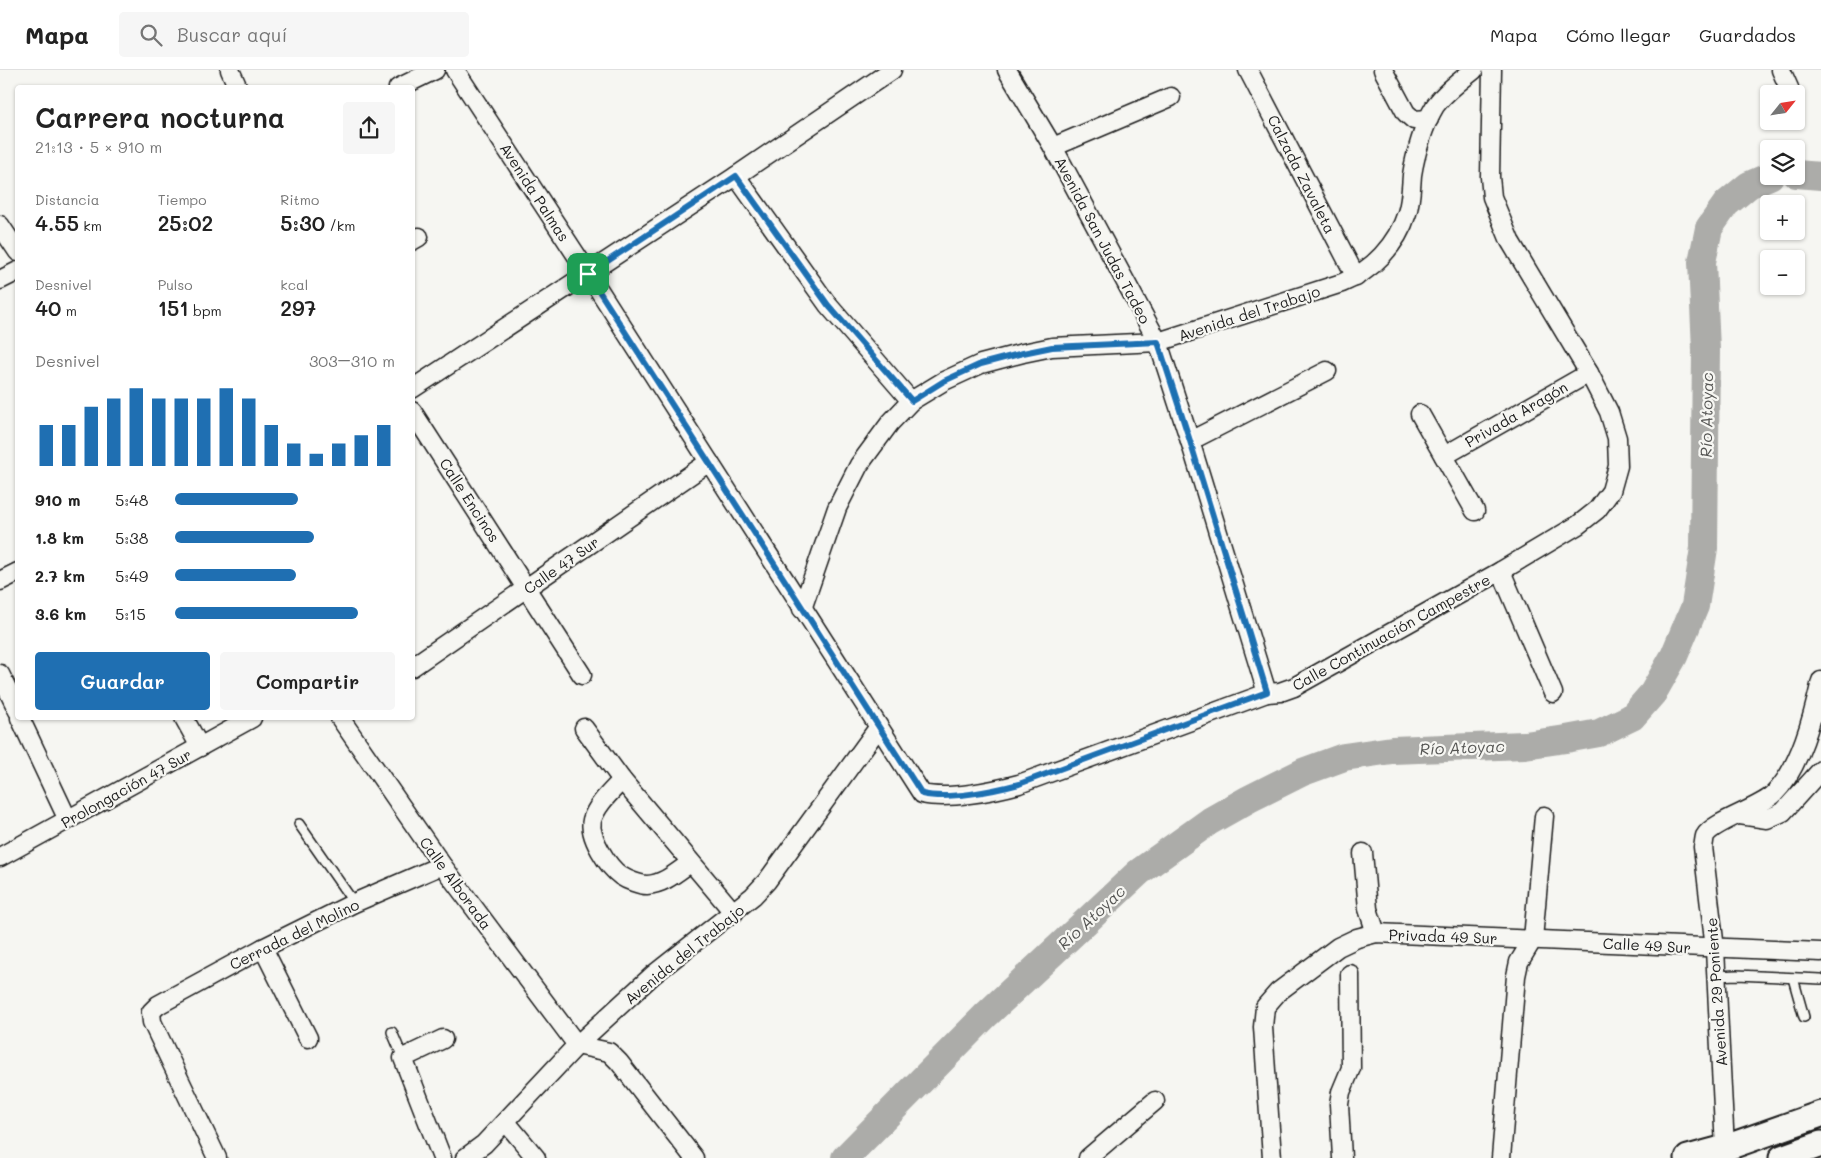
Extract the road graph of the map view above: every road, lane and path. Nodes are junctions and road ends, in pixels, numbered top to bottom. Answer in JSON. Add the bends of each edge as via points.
{"nodes":[{"id":1,"x":230,"y":70,"type":"edge"},
{"id":2,"x":435,"y":70,"type":"edge"},
{"id":3,"x":455,"y":70,"type":"edge"},
{"id":4,"x":892,"y":70,"type":"edge"},
{"id":5,"x":1006,"y":70,"type":"edge"},
{"id":6,"x":1248,"y":70,"type":"edge"},
{"id":7,"x":1383,"y":70,"type":"edge"},
{"id":8,"x":1474,"y":70,"type":"edge"},
{"id":9,"x":1492,"y":70,"type":"edge"},
{"id":10,"x":1781,"y":70,"type":"edge"},
{"id":11,"x":237,"y":85,"type":"edge"},
{"id":12,"x":404,"y":85,"type":"edge"},
{"id":13,"x":1788,"y":85,"type":"edge"},
{"id":14,"x":1171,"y":97,"type":"dead end"},
{"id":15,"x":1429,"y":119,"type":"junction"},
{"id":16,"x":1053,"y":147,"type":"junction"},
{"id":17,"x":736,"y":176,"type":"junction"},
{"id":18,"x":0,"y":225,"type":"edge"},
{"id":19,"x":15,"y":248,"type":"edge"},
{"id":20,"x":15,"y":272,"type":"edge"},
{"id":21,"x":588,"y":274,"type":"junction"},
{"id":22,"x":1356,"y":277,"type":"junction"},
{"id":23,"x":0,"y":280,"type":"edge"},
{"id":24,"x":1158,"y":342,"type":"junction"},
{"id":25,"x":1327,"y":371,"type":"dead end"},
{"id":26,"x":1589,"y":373,"type":"junction"},
{"id":27,"x":415,"y":387,"type":"edge"},
{"id":28,"x":912,"y":401,"type":"junction"},
{"id":29,"x":1420,"y":414,"type":"dead end"},
{"id":30,"x":415,"y":416,"type":"edge"},
{"id":31,"x":1190,"y":441,"type":"junction"},
{"id":32,"x":1444,"y":456,"type":"junction"},
{"id":33,"x":709,"y":462,"type":"junction"},
{"id":34,"x":1475,"y":511,"type":"dead end"},
{"id":35,"x":1502,"y":571,"type":"junction"},
{"id":36,"x":15,"y":574,"type":"edge"},
{"id":37,"x":0,"y":581,"type":"edge"},
{"id":38,"x":527,"y":589,"type":"junction"},
{"id":39,"x":802,"y":609,"type":"junction"},
{"id":40,"x":415,"y":665,"type":"edge"},
{"id":41,"x":0,"y":674,"type":"edge"},
{"id":42,"x":582,"y":675,"type":"dead end"},
{"id":43,"x":1821,"y":681,"type":"edge"},
{"id":44,"x":1274,"y":692,"type":"junction"},
{"id":45,"x":1553,"y":693,"type":"dead end"},
{"id":46,"x":15,"y":705,"type":"edge"},
{"id":47,"x":21,"y":720,"type":"edge"},
{"id":48,"x":185,"y":720,"type":"edge"},
{"id":49,"x":248,"y":720,"type":"edge"},
{"id":50,"x":341,"y":720,"type":"edge"},
{"id":51,"x":584,"y":728,"type":"dead end"},
{"id":52,"x":878,"y":728,"type":"junction"},
{"id":53,"x":200,"y":747,"type":"junction"},
{"id":54,"x":1821,"y":770,"type":"edge"},
{"id":55,"x":622,"y":780,"type":"junction"},
{"id":56,"x":922,"y":794,"type":"joint"},
{"id":57,"x":1740,"y":815,"type":"junction"},
{"id":58,"x":1544,"y":816,"type":"dead end"},
{"id":59,"x":68,"y":820,"type":"junction"},
{"id":60,"x":299,"y":824,"type":"dead end"},
{"id":61,"x":1363,"y":853,"type":"dead end"},
{"id":62,"x":0,"y":857,"type":"edge"},
{"id":63,"x":690,"y":862,"type":"junction"},
{"id":64,"x":442,"y":865,"type":"junction"},
{"id":65,"x":354,"y":903,"type":"junction"},
{"id":66,"x":734,"y":912,"type":"junction"},
{"id":67,"x":1376,"y":934,"type":"junction"},
{"id":68,"x":1533,"y":939,"type":"junction"},
{"id":69,"x":263,"y":948,"type":"junction"},
{"id":70,"x":1715,"y":949,"type":"junction"},
{"id":71,"x":1821,"y":952,"type":"edge"},
{"id":72,"x":1350,"y":974,"type":"dead end"},
{"id":73,"x":1716,"y":976,"type":"junction"},
{"id":74,"x":1794,"y":978,"type":"junction"},
{"id":75,"x":1821,"y":979,"type":"edge"},
{"id":76,"x":1804,"y":1017,"type":"dead end"},
{"id":77,"x":392,"y":1032,"type":"dead end"},
{"id":78,"x":308,"y":1038,"type":"dead end"},
{"id":79,"x":443,"y":1039,"type":"dead end"},
{"id":80,"x":577,"y":1046,"type":"junction"},
{"id":81,"x":403,"y":1058,"type":"junction"},
{"id":82,"x":1155,"y":1101,"type":"dead end"},
{"id":83,"x":1821,"y":1114,"type":"edge"},
{"id":84,"x":506,"y":1122,"type":"junction"},
{"id":85,"x":1821,"y":1144,"type":"edge"},
{"id":86,"x":1716,"y":1153,"type":"edge"},
{"id":87,"x":215,"y":1158,"type":"edge"},
{"id":88,"x":442,"y":1158,"type":"edge"},
{"id":89,"x":465,"y":1158,"type":"edge"},
{"id":90,"x":536,"y":1158,"type":"edge"},
{"id":91,"x":694,"y":1158,"type":"edge"},
{"id":92,"x":1093,"y":1158,"type":"edge"},
{"id":93,"x":1272,"y":1158,"type":"edge"},
{"id":94,"x":1342,"y":1158,"type":"edge"},
{"id":95,"x":1501,"y":1158,"type":"edge"},
{"id":96,"x":1688,"y":1158,"type":"edge"},
{"id":97,"x":1782,"y":1158,"type":"edge"}],
"edges":[{"from":1,"to":11,"type":"street"},
{"from":2,"to":12,"type":"street"},
{"from":3,"to":21,"type":"street","name":"Avenida Palmas"},
{"from":4,"to":17,"type":"street"},
{"from":5,"to":16,"type":"street","name":"Avenida San Judas Tadeo"},
{"from":6,"to":22,"type":"street","name":"Calzada Zavaleta"},
{"from":7,"to":15,"type":"street","via":[[1406,112],[1414,120]]},
{"from":8,"to":15,"type":"street","name":"Avenida del Trabajo","via":[[1444,95]]},
{"from":9,"to":26,"type":"street","name":"Calle Continuación Campestre","via":[[1492,197],[1510,242]]},
{"from":10,"to":13,"type":"street"},
{"from":14,"to":16,"type":"street"},
{"from":15,"to":22,"type":"street","name":"Avenida del Trabajo","via":[[1415,158],[1407,213],[1398,233],[1376,263]]},
{"from":16,"to":24,"type":"street","name":"Avenida San Judas Tadeo"},
{"from":17,"to":21,"type":"street"},
{"from":17,"to":28,"type":"street","via":[[828,305]]},
{"from":18,"to":19,"type":"street"},
{"from":20,"to":23,"type":"street"},
{"from":21,"to":27,"type":"street"},
{"from":21,"to":33,"type":"street","name":"Avenida Palmas"},
{"from":22,"to":24,"type":"street","name":"Avenida del Trabajo"},
{"from":24,"to":28,"type":"street","name":"Avenida del Trabajo","via":[[1052,347],[1023,353],[981,364],[944,381]]},
{"from":24,"to":31,"type":"street","name":"Avenida San Judas Tadeo"},
{"from":25,"to":31,"type":"street"},
{"from":26,"to":32,"type":"street","name":"Privada Aragón"},
{"from":26,"to":35,"type":"street","name":"Calle Continuación Campestre","via":[[1609,412],[1617,438],[1618,466],[1611,491],[1597,510],[1578,525]]},
{"from":28,"to":39,"type":"street","name":"Avenida del Trabajo","via":[[859,465],[837,508]]},
{"from":29,"to":32,"type":"street"},
{"from":30,"to":38,"type":"street","name":"Calle Encinos"},
{"from":31,"to":44,"type":"street","name":"Avenida San Judas Tadeo"},
{"from":32,"to":34,"type":"street"},
{"from":33,"to":38,"type":"street","name":"Calle 47 Sur"},
{"from":33,"to":39,"type":"street","name":"Avenida Palmas"},
{"from":35,"to":44,"type":"street","name":"Calle Continuación Campestre","via":[[1294,686]]},
{"from":35,"to":45,"type":"street","name":"Calle Continuación Campestre"},
{"from":36,"to":37,"type":"street"},
{"from":38,"to":40,"type":"street","name":"Calle 47 Sur"},
{"from":38,"to":42,"type":"street","name":"Calle Encinos"},
{"from":39,"to":52,"type":"street","name":"Avenida Palmas"},
{"from":41,"to":46,"type":"street"},
{"from":43,"to":57,"type":"street","via":[[1807,734],[1785,781],[1772,796]]},
{"from":44,"to":56,"type":"street","name":"Calle Continuación Campestre","via":[[1002,789],[935,797]]},
{"from":47,"to":59,"type":"street"},
{"from":48,"to":53,"type":"street"},
{"from":49,"to":53,"type":"street","name":"Prolongación 47 Sur"},
{"from":50,"to":64,"type":"street","name":"Calle Alborada"},
{"from":51,"to":55,"type":"street"},
{"from":52,"to":56,"type":"street","name":"Avenida Palmas"},
{"from":52,"to":66,"type":"street","name":"Avenida del Trabajo","via":[[768,881]]},
{"from":53,"to":59,"type":"street","name":"Prolongación 47 Sur"},
{"from":54,"to":57,"type":"street","via":[[1783,812],[1767,820]]},
{"from":55,"to":63,"type":"street"},
{"from":55,"to":63,"type":"street","via":[[597,808],[591,822],[595,842],[606,859],[621,876],[644,885],[660,883]]},
{"from":57,"to":70,"type":"street","name":"Avenida 29 Poniente","via":[[1713,827],[1705,835],[1703,847]]},
{"from":58,"to":68,"type":"street"},
{"from":59,"to":62,"type":"street","name":"Prolongación 47 Sur"},
{"from":60,"to":65,"type":"lane"},
{"from":61,"to":67,"type":"street","name":"Privada 49 Sur","via":[[1368,908]]},
{"from":63,"to":66,"type":"street"},
{"from":64,"to":65,"type":"street","name":"Cerrada del Molino"},
{"from":64,"to":80,"type":"street","name":"Calle Alborada"},
{"from":65,"to":69,"type":"street","name":"Cerrada del Molino"},
{"from":66,"to":80,"type":"street","name":"Avenida del Trabajo","via":[[653,975]]},
{"from":67,"to":68,"type":"street","name":"Privada 49 Sur"},
{"from":67,"to":93,"type":"street","via":[[1338,947],[1278,992],[1265,1007],[1263,1027]]},
{"from":68,"to":70,"type":"street","name":"Calle 49 Sur"},
{"from":68,"to":95,"type":"street","via":[[1519,962],[1516,976]]},
{"from":69,"to":78,"type":"street"},
{"from":69,"to":87,"type":"street","name":"Cerrada del Molino","via":[[158,1005],[151,1012],[152,1022]]},
{"from":70,"to":71,"type":"street","name":"Calle 49 Sur"},
{"from":70,"to":73,"type":"street","name":"Avenida 29 Poniente"},
{"from":72,"to":94,"type":"street","via":[[1351,1068],[1339,1104]]},
{"from":73,"to":74,"type":"lane"},
{"from":73,"to":86,"type":"street","name":"Avenida 29 Poniente"},
{"from":74,"to":75,"type":"lane"},
{"from":74,"to":76,"type":"lane"},
{"from":77,"to":81,"type":"lane"},
{"from":79,"to":81,"type":"street"},
{"from":80,"to":84,"type":"street","name":"Avenida del Trabajo"},
{"from":80,"to":91,"type":"street","via":[[609,1052]]},
{"from":81,"to":88,"type":"street"},
{"from":82,"to":92,"type":"street"},
{"from":83,"to":86,"type":"main road"},
{"from":84,"to":89,"type":"street","name":"Avenida del Trabajo"},
{"from":84,"to":90,"type":"street"},
{"from":85,"to":97,"type":"main road"},
{"from":86,"to":96,"type":"main road"}]}
